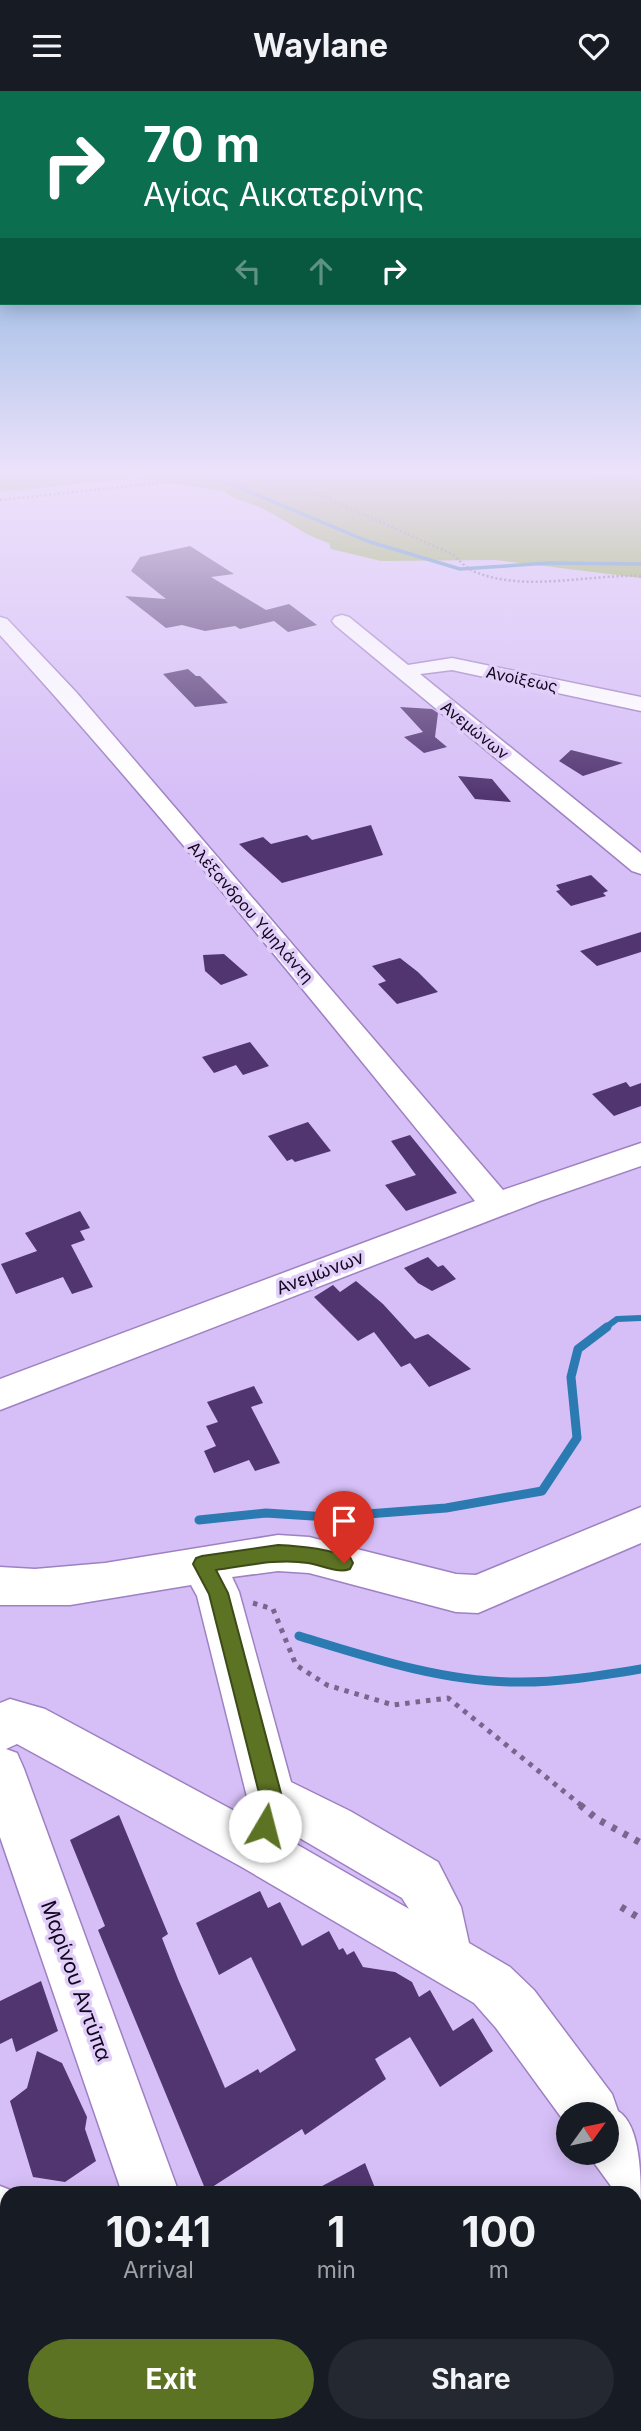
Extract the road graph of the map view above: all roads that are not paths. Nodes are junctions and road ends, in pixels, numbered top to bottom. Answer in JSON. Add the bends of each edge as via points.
{"nodes":[{"id":1,"x":342,"y":621,"type":"dead end"},
{"id":2,"x":0,"y":623,"type":"edge"},
{"id":3,"x":403,"y":672,"type":"junction"},
{"id":4,"x":641,"y":704,"type":"edge"},
{"id":5,"x":641,"y":866,"type":"edge"},
{"id":6,"x":641,"y":1154,"type":"edge"},
{"id":7,"x":497,"y":1205,"type":"junction"},
{"id":8,"x":0,"y":1395,"type":"edge"},
{"id":9,"x":641,"y":1524,"type":"edge"},
{"id":10,"x":210,"y":1578,"type":"junction"},
{"id":11,"x":0,"y":1586,"type":"edge"},
{"id":12,"x":0,"y":1729,"type":"edge"},
{"id":13,"x":0,"y":1769,"type":"edge"},
{"id":14,"x":271,"y":1797,"type":"junction"},
{"id":15,"x":257,"y":1849,"type":"junction"},
{"id":16,"x":447,"y":1959,"type":"junction"},
{"id":17,"x":583,"y":2102,"type":"edge"},
{"id":18,"x":620,"y":2152,"type":"edge"},
{"id":19,"x":641,"y":2180,"type":"edge"},
{"id":20,"x":149,"y":2186,"type":"edge"}],
"edges":[{"from":1,"to":3,"type":"street","name":"Ανεμώνων"},
{"from":2,"to":7,"type":"street","name":"Αλέξανδρου Υψηλάντη","via":[[313,983]]},
{"from":3,"to":4,"type":"street","name":"Ανοίξεως","via":[[452,664]]},
{"from":3,"to":5,"type":"street","name":"Ανεμώνων"},
{"from":6,"to":7,"type":"street","name":"Ανεμώνων"},
{"from":7,"to":8,"type":"street","name":"Ανεμώνων"},
{"from":9,"to":10,"type":"street","via":[[478,1594],[456,1593],[309,1555],[278,1553]]},
{"from":10,"to":11,"type":"street","via":[[34,1589]]},
{"from":10,"to":14,"type":"street"},
{"from":12,"to":15,"type":"street","via":[[10,1721],[29,1724]]},
{"from":13,"to":20,"type":"street","name":"Μαρίνου Αντύπα"},
{"from":14,"to":15,"type":"street"},
{"from":14,"to":16,"type":"street","via":[[420,1880],[436,1907]]},
{"from":15,"to":16,"type":"street"},
{"from":16,"to":17,"type":"street","via":[[503,1994]]},
{"from":18,"to":19,"type":"street"}]}
